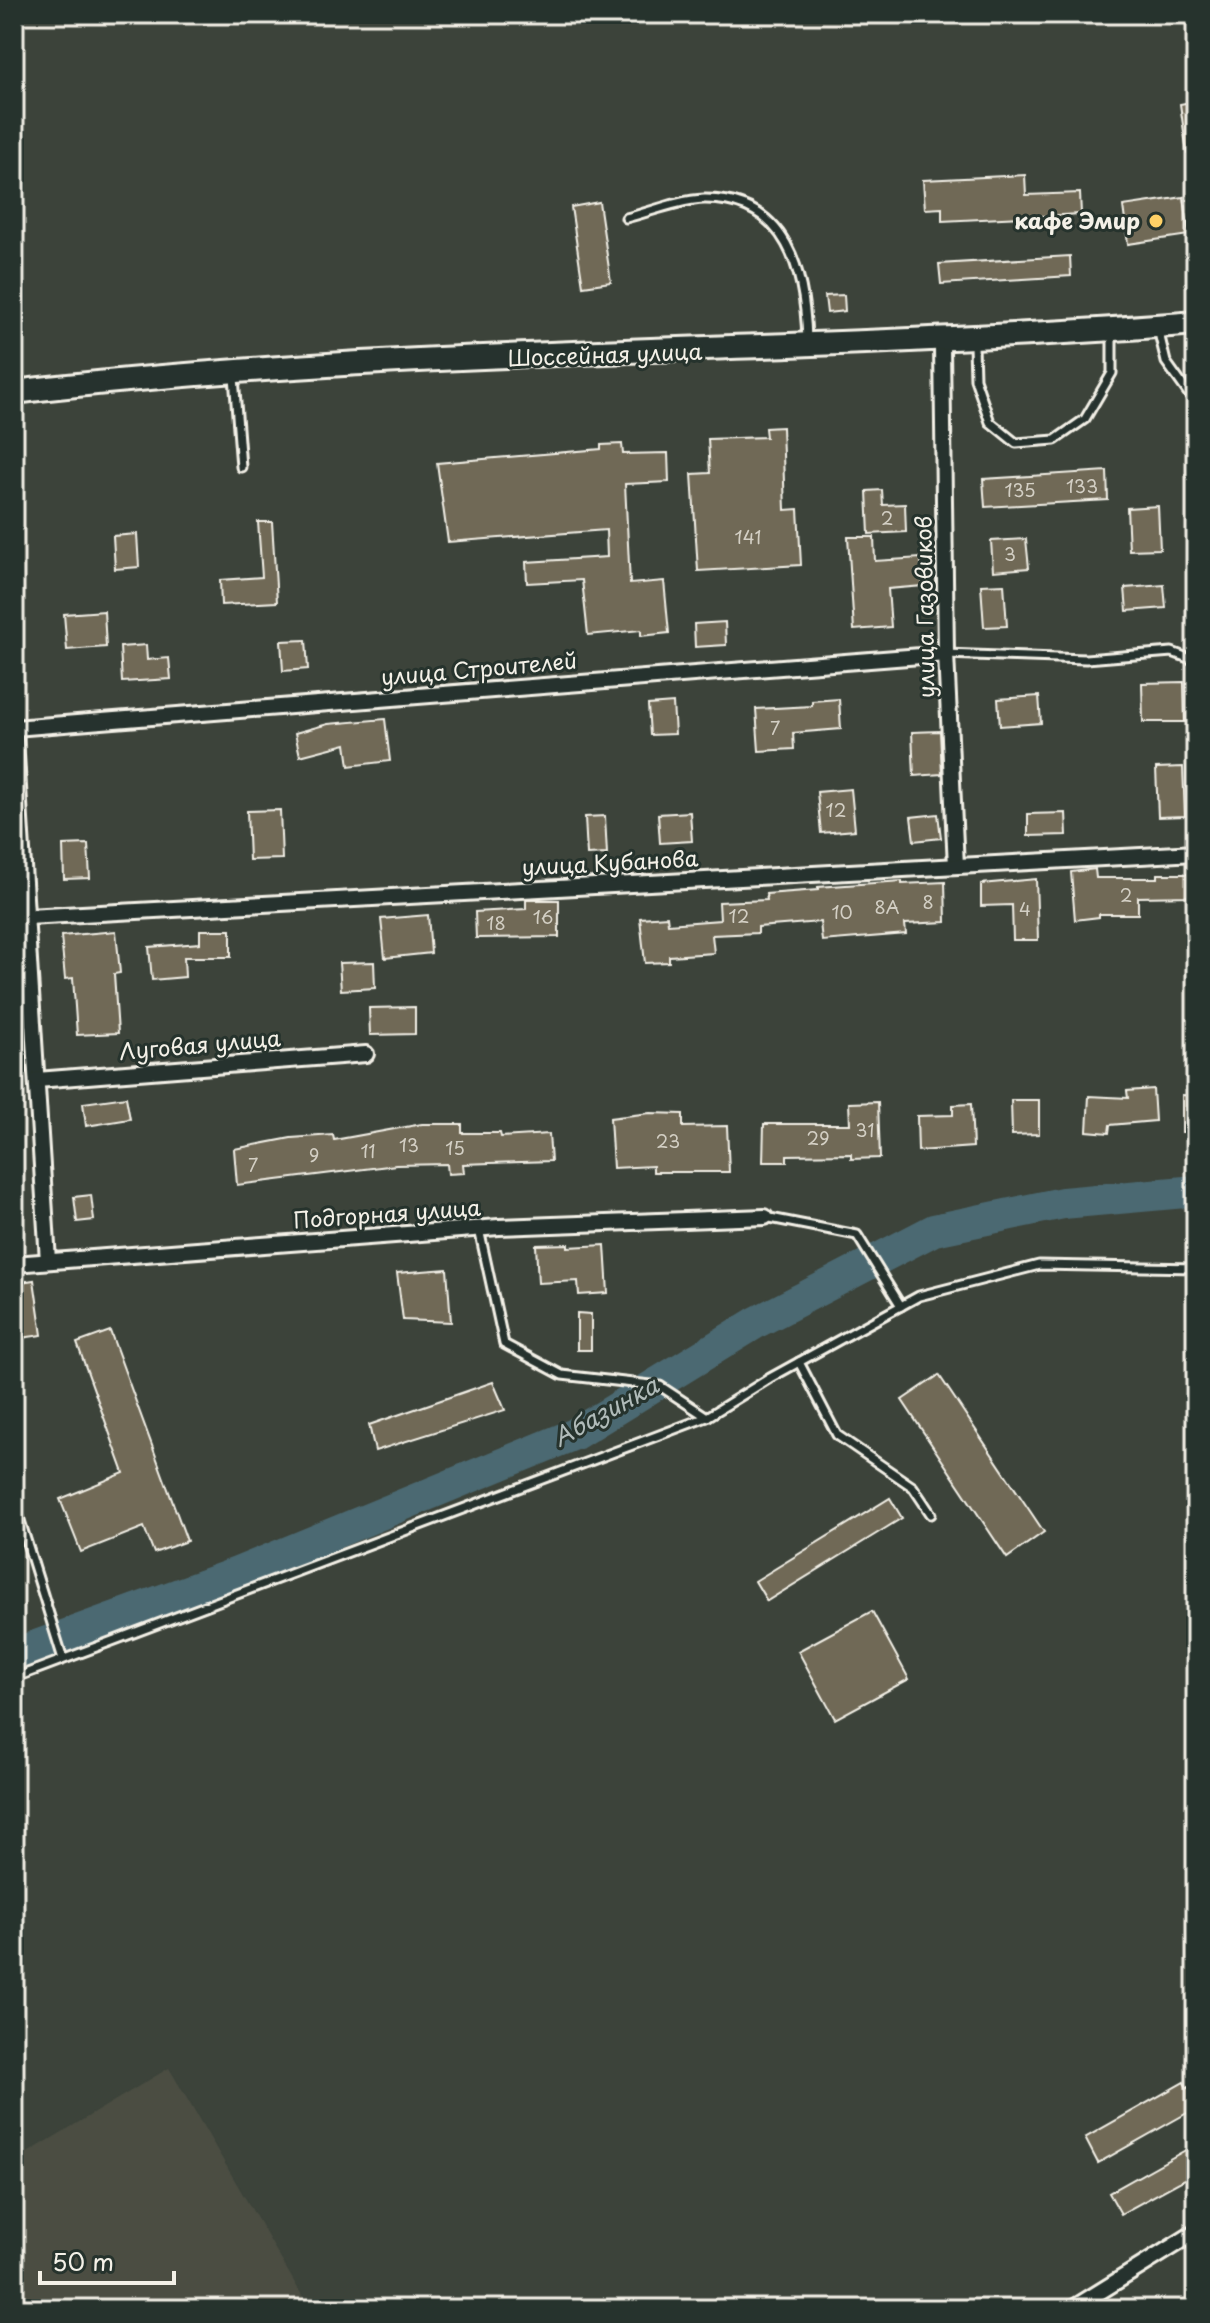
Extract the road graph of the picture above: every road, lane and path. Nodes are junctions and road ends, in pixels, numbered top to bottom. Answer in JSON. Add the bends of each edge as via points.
{"nodes":[{"id":1,"x":626,"y":218,"type":"dead end"},
{"id":2,"x":1196,"y":323,"type":"edge"},
{"id":3,"x":1196,"y":330,"type":"edge"},
{"id":4,"x":1159,"y":333,"type":"junction"},
{"id":5,"x":1112,"y":337,"type":"junction"},
{"id":6,"x":942,"y":344,"type":"junction"},
{"id":7,"x":974,"y":345,"type":"junction"},
{"id":8,"x":807,"y":346,"type":"junction"},
{"id":9,"x":234,"y":377,"type":"junction"},
{"id":10,"x":14,"y":392,"type":"edge"},
{"id":11,"x":14,"y":399,"type":"edge"},
{"id":12,"x":1196,"y":404,"type":"edge"},
{"id":13,"x":241,"y":467,"type":"dead end"},
{"id":14,"x":946,"y":654,"type":"junction"},
{"id":15,"x":1196,"y":661,"type":"edge"},
{"id":16,"x":14,"y":726,"type":"edge"},
{"id":17,"x":1196,"y":853,"type":"edge"},
{"id":18,"x":956,"y":866,"type":"junction"},
{"id":19,"x":27,"y":917,"type":"junction"},
{"id":20,"x":366,"y":1054,"type":"dead end"},
{"id":21,"x":37,"y":1080,"type":"junction"},
{"id":22,"x":765,"y":1217,"type":"joint"},
{"id":23,"x":479,"y":1229,"type":"junction"},
{"id":24,"x":48,"y":1261,"type":"junction"},
{"id":25,"x":14,"y":1264,"type":"edge"},
{"id":26,"x":1196,"y":1268,"type":"edge"},
{"id":27,"x":901,"y":1306,"type":"junction"},
{"id":28,"x":799,"y":1362,"type":"junction"},
{"id":29,"x":707,"y":1417,"type":"junction"},
{"id":30,"x":14,"y":1501,"type":"edge"},
{"id":31,"x":931,"y":1514,"type":"dead end"},
{"id":32,"x":63,"y":1659,"type":"junction"},
{"id":33,"x":14,"y":1678,"type":"edge"},
{"id":34,"x":1196,"y":2232,"type":"edge"},
{"id":35,"x":1072,"y":2309,"type":"edge"}],
"edges":[{"from":1,"to":8,"type":"lane","via":[[701,199],[733,201],[764,216],[802,275]]},
{"from":2,"to":6,"type":"main road","name":"Шоссейная улица"},
{"from":3,"to":4,"type":"main road","name":"Шоссейная улица"},
{"from":4,"to":5,"type":"main road","name":"Шоссейная улица"},
{"from":4,"to":12,"type":"lane","via":[[1166,362]]},
{"from":5,"to":7,"type":"main road","name":"Шоссейная улица"},
{"from":5,"to":7,"type":"lane","via":[[1112,373],[1085,419],[1055,440],[1016,443],[990,422],[975,379]]},
{"from":6,"to":7,"type":"main road","name":"Шоссейная улица"},
{"from":6,"to":8,"type":"main road","name":"Шоссейная улица"},
{"from":6,"to":9,"type":"main road","name":"Шоссейная улица"},
{"from":6,"to":14,"type":"street","name":"улица Газовиков"},
{"from":8,"to":10,"type":"main road","name":"Шоссейная улица","via":[[286,367]]},
{"from":9,"to":11,"type":"main road","name":"Шоссейная улица"},
{"from":9,"to":13,"type":"lane"},
{"from":14,"to":15,"type":"lane","via":[[1086,659],[1172,652]]},
{"from":14,"to":16,"type":"street","name":"улица Строителей"},
{"from":14,"to":18,"type":"street","name":"улица Газовиков"},
{"from":16,"to":19,"type":"street"},
{"from":17,"to":18,"type":"street","name":"улица Кубанова"},
{"from":18,"to":19,"type":"street","name":"улица Кубанова"},
{"from":19,"to":21,"type":"street"},
{"from":20,"to":21,"type":"street","name":"Луговая улица"},
{"from":21,"to":24,"type":"street"},
{"from":22,"to":23,"type":"street","name":"Подгорная улица"},
{"from":22,"to":27,"type":"lane","via":[[857,1235]]},
{"from":23,"to":24,"type":"street","name":"Подгорная улица"},
{"from":23,"to":29,"type":"lane","via":[[504,1344],[562,1375],[660,1386]]},
{"from":24,"to":25,"type":"street","name":"Подгорная улица"},
{"from":26,"to":27,"type":"lane","via":[[1039,1265],[919,1296]]},
{"from":27,"to":28,"type":"lane"},
{"from":28,"to":29,"type":"lane"},
{"from":28,"to":31,"type":"lane","via":[[837,1435],[913,1487]]},
{"from":29,"to":32,"type":"lane"},
{"from":30,"to":32,"type":"lane"},
{"from":32,"to":33,"type":"lane"},
{"from":34,"to":35,"type":"street"}]}
